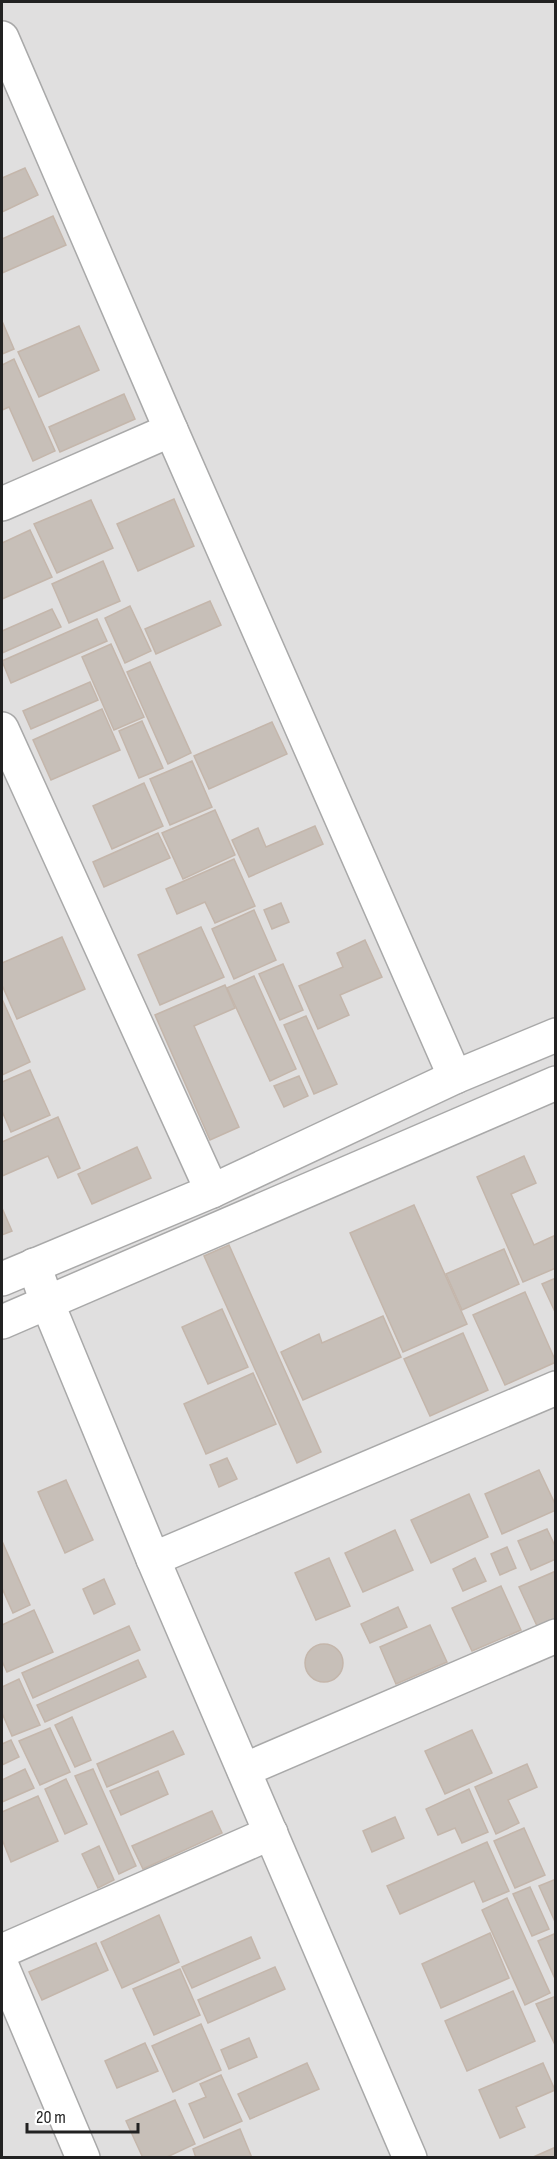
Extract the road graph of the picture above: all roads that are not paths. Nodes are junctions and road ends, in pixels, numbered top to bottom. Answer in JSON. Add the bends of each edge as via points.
{"nodes":[{"id":1,"x":2,"y":38,"type":"edge"},
{"id":2,"x":171,"y":430,"type":"junction"},
{"id":3,"x":2,"y":504,"type":"edge"},
{"id":4,"x":2,"y":729,"type":"edge"},
{"id":5,"x":555,"y":1035,"type":"edge"},
{"id":6,"x":455,"y":1077,"type":"junction"},
{"id":7,"x":555,"y":1083,"type":"edge"},
{"id":8,"x":212,"y":1191,"type":"junction"},
{"id":9,"x":34,"y":1265,"type":"junction"},
{"id":10,"x":2,"y":1278,"type":"edge"},
{"id":11,"x":47,"y":1302,"type":"junction"},
{"id":12,"x":2,"y":1322,"type":"edge"},
{"id":13,"x":555,"y":1388,"type":"edge"},
{"id":14,"x":153,"y":1559,"type":"junction"},
{"id":15,"x":555,"y":1636,"type":"edge"},
{"id":16,"x":244,"y":1770,"type":"junction"},
{"id":17,"x":271,"y":1833,"type":"junction"},
{"id":18,"x":2,"y":1951,"type":"edge"},
{"id":19,"x":2,"y":1966,"type":"edge"},
{"id":20,"x":83,"y":2157,"type":"edge"},
{"id":21,"x":410,"y":2157,"type":"edge"}],
"edges":[{"from":1,"to":2,"type":"street"},
{"from":2,"to":3,"type":"street"},
{"from":2,"to":6,"type":"street"},
{"from":4,"to":8,"type":"street"},
{"from":5,"to":6,"type":"street"},
{"from":6,"to":8,"type":"street"},
{"from":7,"to":11,"type":"street"},
{"from":8,"to":9,"type":"street"},
{"from":9,"to":10,"type":"street"},
{"from":9,"to":11,"type":"street"},
{"from":11,"to":12,"type":"street"},
{"from":11,"to":14,"type":"street"},
{"from":13,"to":14,"type":"street"},
{"from":14,"to":16,"type":"street"},
{"from":15,"to":16,"type":"street"},
{"from":16,"to":17,"type":"street"},
{"from":17,"to":18,"type":"street"},
{"from":17,"to":21,"type":"street"},
{"from":19,"to":20,"type":"street"}]}
